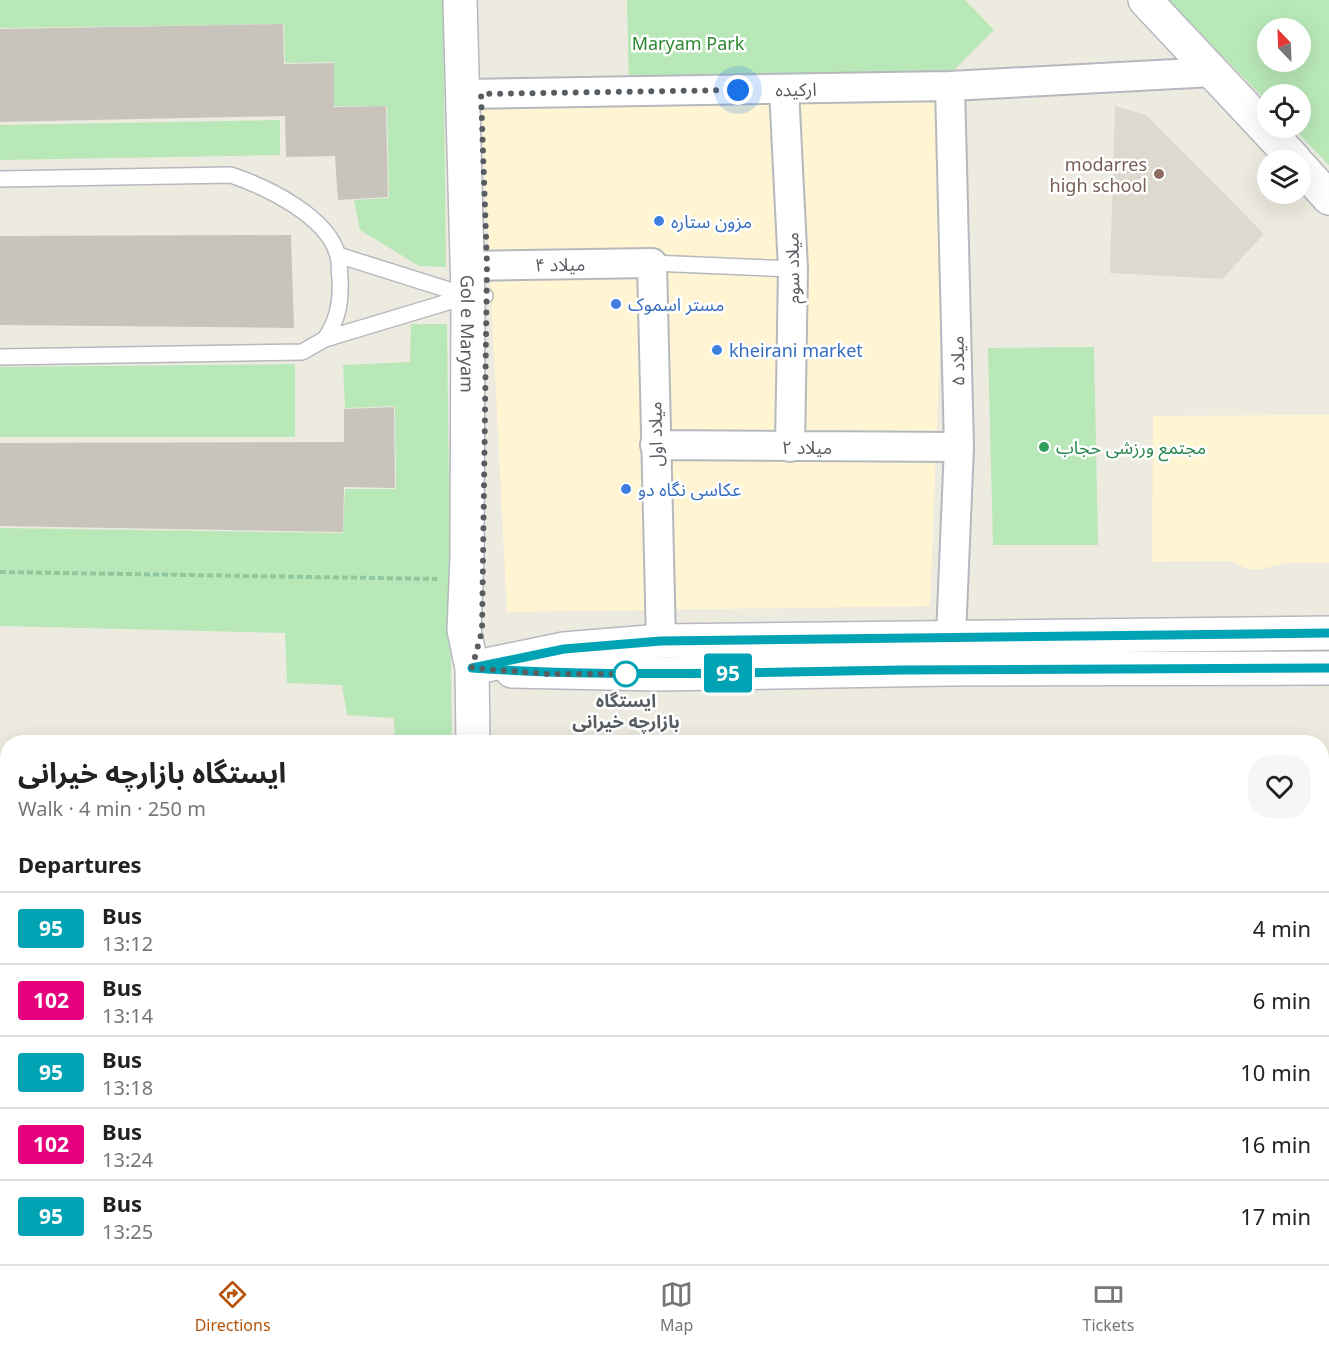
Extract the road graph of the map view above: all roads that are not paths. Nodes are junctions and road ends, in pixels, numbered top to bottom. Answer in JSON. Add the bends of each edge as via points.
{"nodes":[{"id":1,"x":460,"y":0,"type":"edge"},
{"id":2,"x":481,"y":0,"type":"edge"},
{"id":3,"x":1145,"y":0,"type":"edge"},
{"id":4,"x":1213,"y":72,"type":"junction"},
{"id":5,"x":950,"y":86,"type":"junction"},
{"id":6,"x":784,"y":89,"type":"junction"},
{"id":7,"x":472,"y":94,"type":"junction"},
{"id":8,"x":1286,"y":150,"type":"edge"},
{"id":9,"x":0,"y":179,"type":"edge"},
{"id":10,"x":338,"y":255,"type":"junction"},
{"id":11,"x":652,"y":263,"type":"junction"},
{"id":12,"x":793,"y":269,"type":"junction"},
{"id":13,"x":477,"y":281,"type":"junction"},
{"id":14,"x":325,"y":339,"type":"junction"},
{"id":15,"x":0,"y":357,"type":"edge"},
{"id":16,"x":655,"y":445,"type":"junction"},
{"id":17,"x":790,"y":447,"type":"junction"},
{"id":18,"x":959,"y":447,"type":"junction"},
{"id":19,"x":1329,"y":633,"type":"edge"},
{"id":20,"x":1213,"y":634,"type":"junction"},
{"id":21,"x":951,"y":636,"type":"junction"},
{"id":22,"x":661,"y":641,"type":"junction"},
{"id":23,"x":472,"y":668,"type":"junction"},
{"id":24,"x":1212,"y":668,"type":"junction"},
{"id":25,"x":1329,"y":668,"type":"edge"},
{"id":26,"x":473,"y":735,"type":"edge"}],
"edges":[{"from":1,"to":7,"type":"street","name":"Gol e Maryam"},
{"from":2,"to":7,"type":"street","name":"Gol e Maryam"},
{"from":3,"to":4,"type":"street"},
{"from":4,"to":5,"type":"street","name":"ارکیده"},
{"from":4,"to":8,"type":"street"},
{"from":5,"to":6,"type":"street","name":"ارکیده"},
{"from":5,"to":18,"type":"street","name":"میلاد ۵"},
{"from":6,"to":7,"type":"street","name":"ارکیده"},
{"from":6,"to":12,"type":"street","name":"میلاد سوم"},
{"from":7,"to":13,"type":"street","name":"Gol e Maryam"},
{"from":9,"to":10,"type":"lane","via":[[231,175],[260,185],[301,210],[323,230]]},
{"from":10,"to":13,"type":"lane"},
{"from":10,"to":14,"type":"lane","via":[[339,318]]},
{"from":11,"to":12,"type":"lane"},
{"from":11,"to":13,"type":"street","name":"میلاد ۴"},
{"from":11,"to":16,"type":"street","name":"میلاد اول"},
{"from":12,"to":17,"type":"street","name":"میلاد سوم"},
{"from":13,"to":14,"type":"lane"},
{"from":13,"to":23,"type":"street","name":"Gol e Maryam","via":[[464,630]]},
{"from":13,"to":23,"type":"street","name":"Gol e Maryam","via":[[482,631]]},
{"from":14,"to":15,"type":"lane","via":[[302,352]]},
{"from":16,"to":17,"type":"street","name":"میلاد ۲"},
{"from":16,"to":22,"type":"street","name":"میلاد اول"},
{"from":17,"to":18,"type":"street","name":"میلاد ۲"},
{"from":18,"to":21,"type":"street","name":"میلاد ۵"},
{"from":19,"to":20,"type":"street"},
{"from":20,"to":21,"type":"street"},
{"from":20,"to":24,"type":"street"},
{"from":21,"to":22,"type":"street"},
{"from":22,"to":23,"type":"street","via":[[564,649]]},
{"from":23,"to":24,"type":"street","via":[[548,674]]},
{"from":23,"to":26,"type":"street","name":"Gol e Maryam"},
{"from":24,"to":25,"type":"street"}]}
